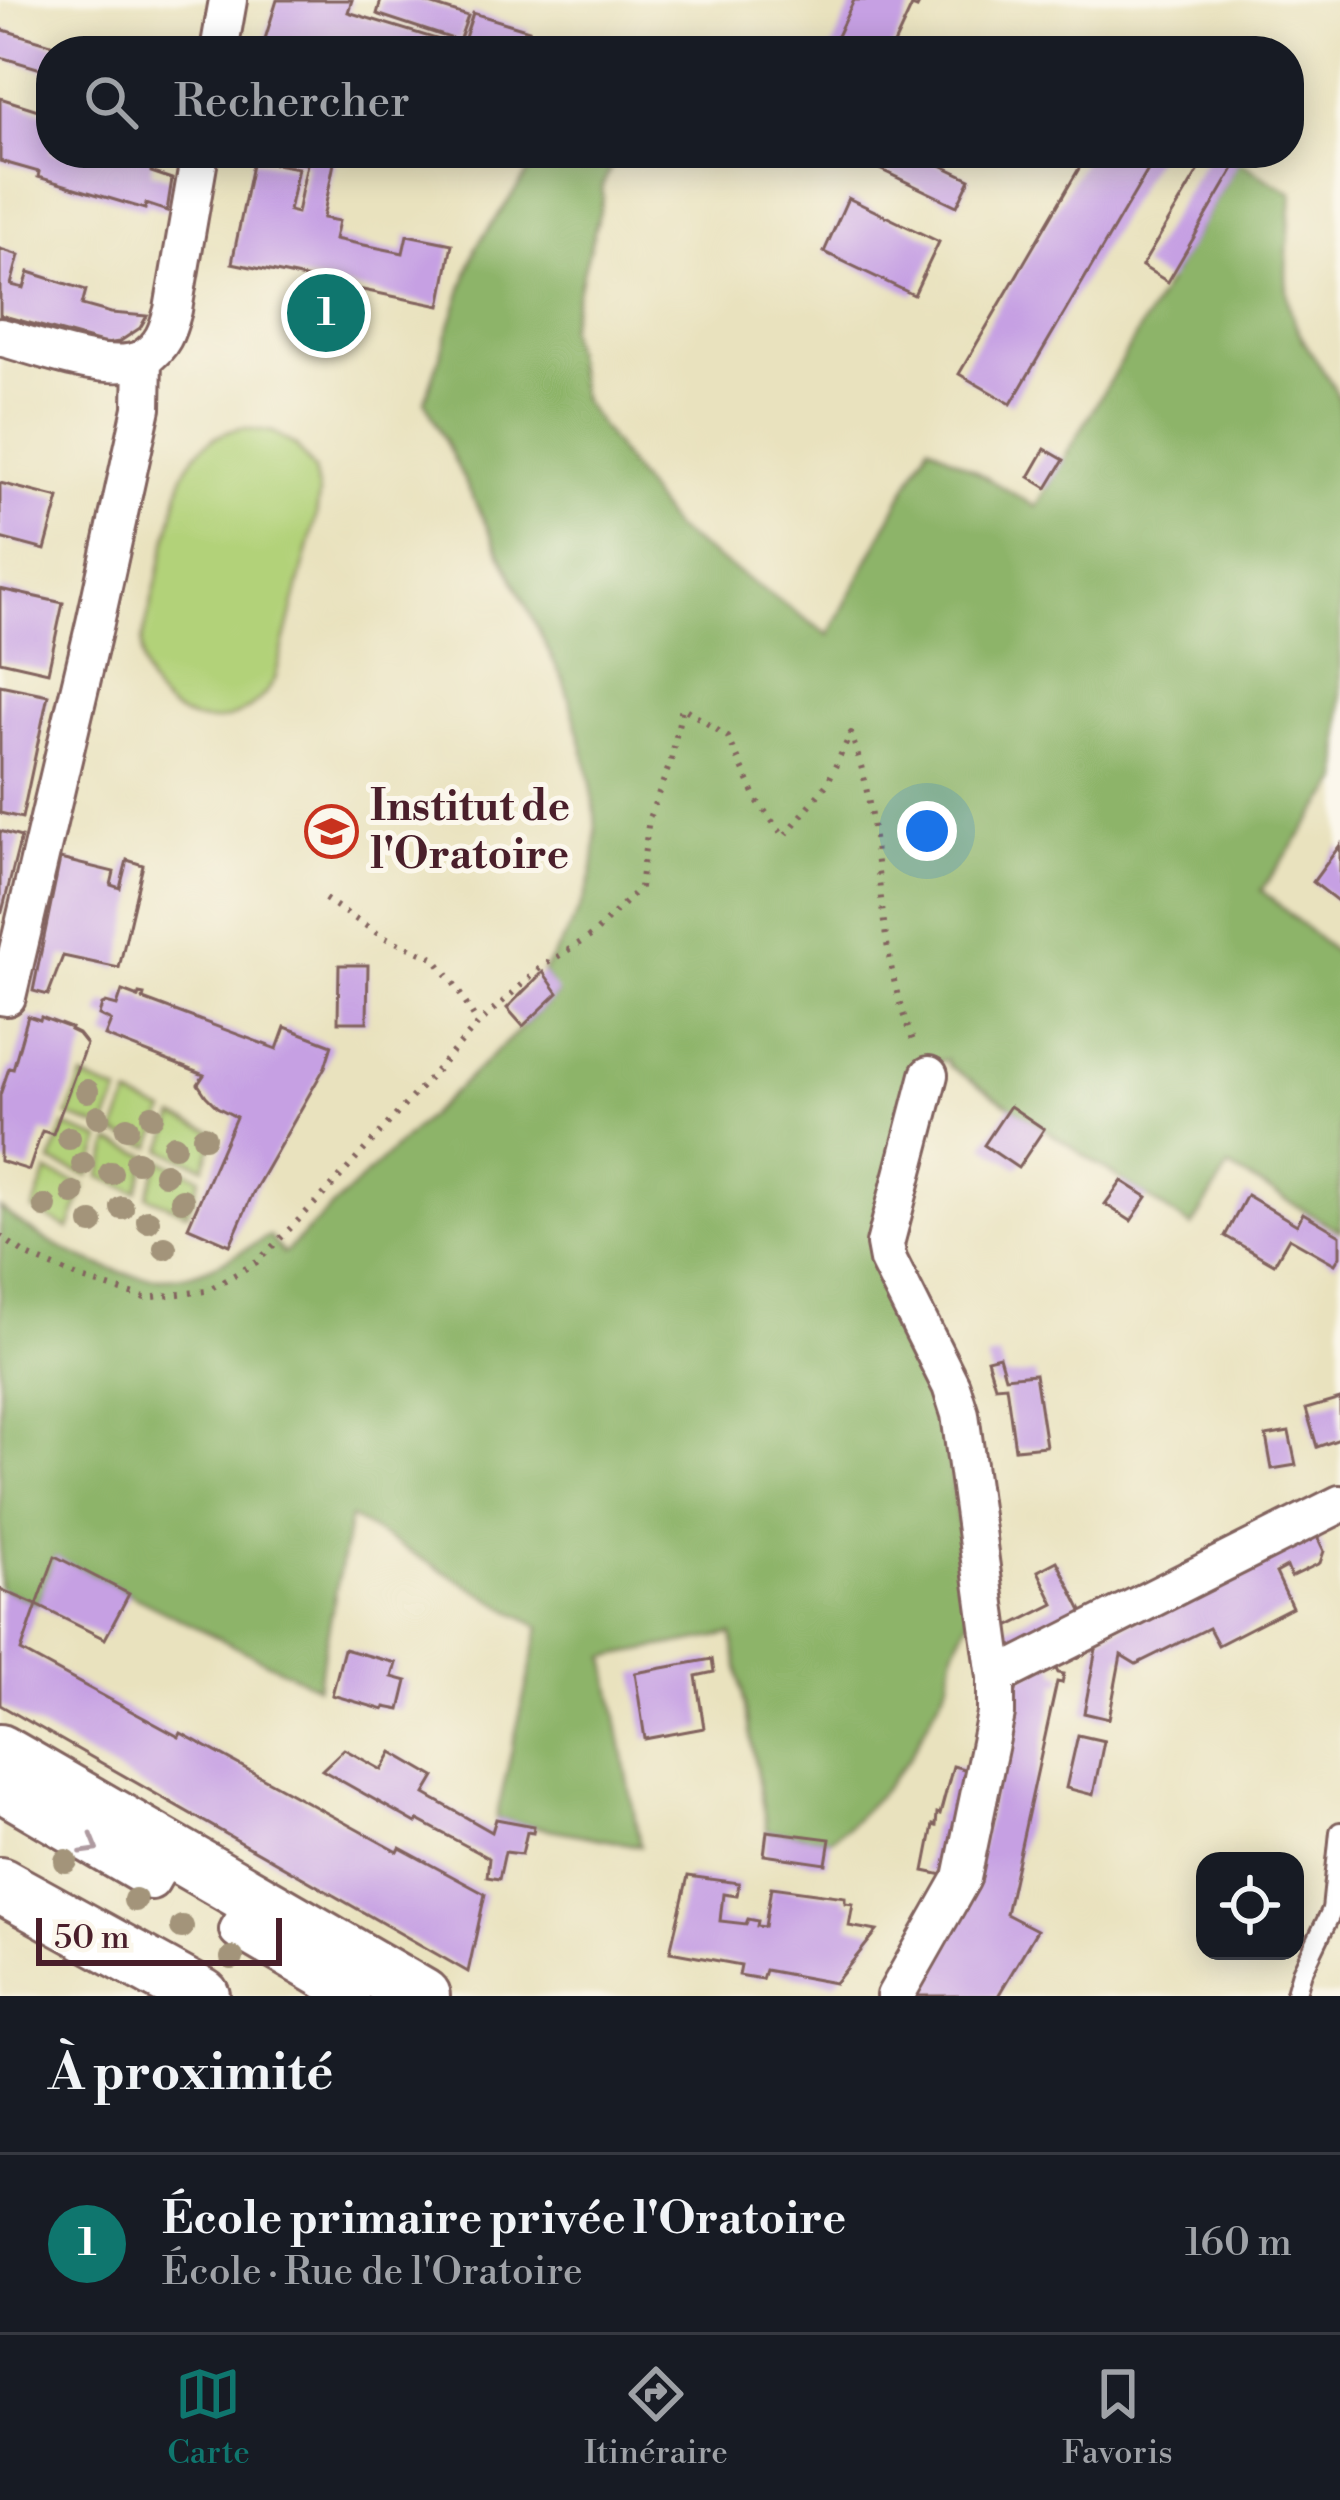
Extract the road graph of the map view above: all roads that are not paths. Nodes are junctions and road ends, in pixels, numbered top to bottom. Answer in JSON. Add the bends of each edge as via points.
{"nodes":[{"id":1,"x":228,"y":0,"type":"edge"},
{"id":2,"x":221,"y":36,"type":"edge"},
{"id":3,"x":197,"y":168,"type":"edge"},
{"id":4,"x":0,"y":337,"type":"edge"},
{"id":5,"x":143,"y":359,"type":"junction"},
{"id":6,"x":4,"y":996,"type":"edge"},
{"id":7,"x":929,"y":1075,"type":"road end"},
{"id":8,"x":1340,"y":1504,"type":"edge"},
{"id":9,"x":996,"y":1677,"type":"junction"},
{"id":10,"x":0,"y":1752,"type":"edge"},
{"id":11,"x":0,"y":1793,"type":"edge"},
{"id":12,"x":1340,"y":1832,"type":"edge"},
{"id":13,"x":170,"y":1850,"type":"junction"},
{"id":14,"x":0,"y":1885,"type":"edge"},
{"id":15,"x":256,"y":1900,"type":"junction"},
{"id":16,"x":1336,"y":1905,"type":"edge"},
{"id":17,"x":202,"y":1996,"type":"edge"},
{"id":18,"x":351,"y":1996,"type":"edge"},
{"id":19,"x":422,"y":1996,"type":"edge"},
{"id":20,"x":895,"y":1996,"type":"edge"},
{"id":21,"x":1295,"y":1996,"type":"edge"}],
"edges":[{"from":1,"to":2,"type":"street"},
{"from":3,"to":5,"type":"street","via":[[167,335]]},
{"from":4,"to":5,"type":"street","via":[[108,365]]},
{"from":5,"to":6,"type":"street","via":[[142,408]]},
{"from":7,"to":9,"type":"street","via":[[884,1244],[960,1414]]},
{"from":8,"to":9,"type":"street"},
{"from":9,"to":20,"type":"street","via":[[996,1714],[962,1878]]},
{"from":10,"to":13,"type":"main road"},
{"from":11,"to":13,"type":"street","one_way":true,"via":[[151,1881]]},
{"from":12,"to":16,"type":"lane"},
{"from":13,"to":15,"type":"main road"},
{"from":14,"to":17,"type":"main road"},
{"from":15,"to":18,"type":"street","via":[[238,1930]]},
{"from":15,"to":19,"type":"main road"},
{"from":16,"to":21,"type":"lane"}]}
